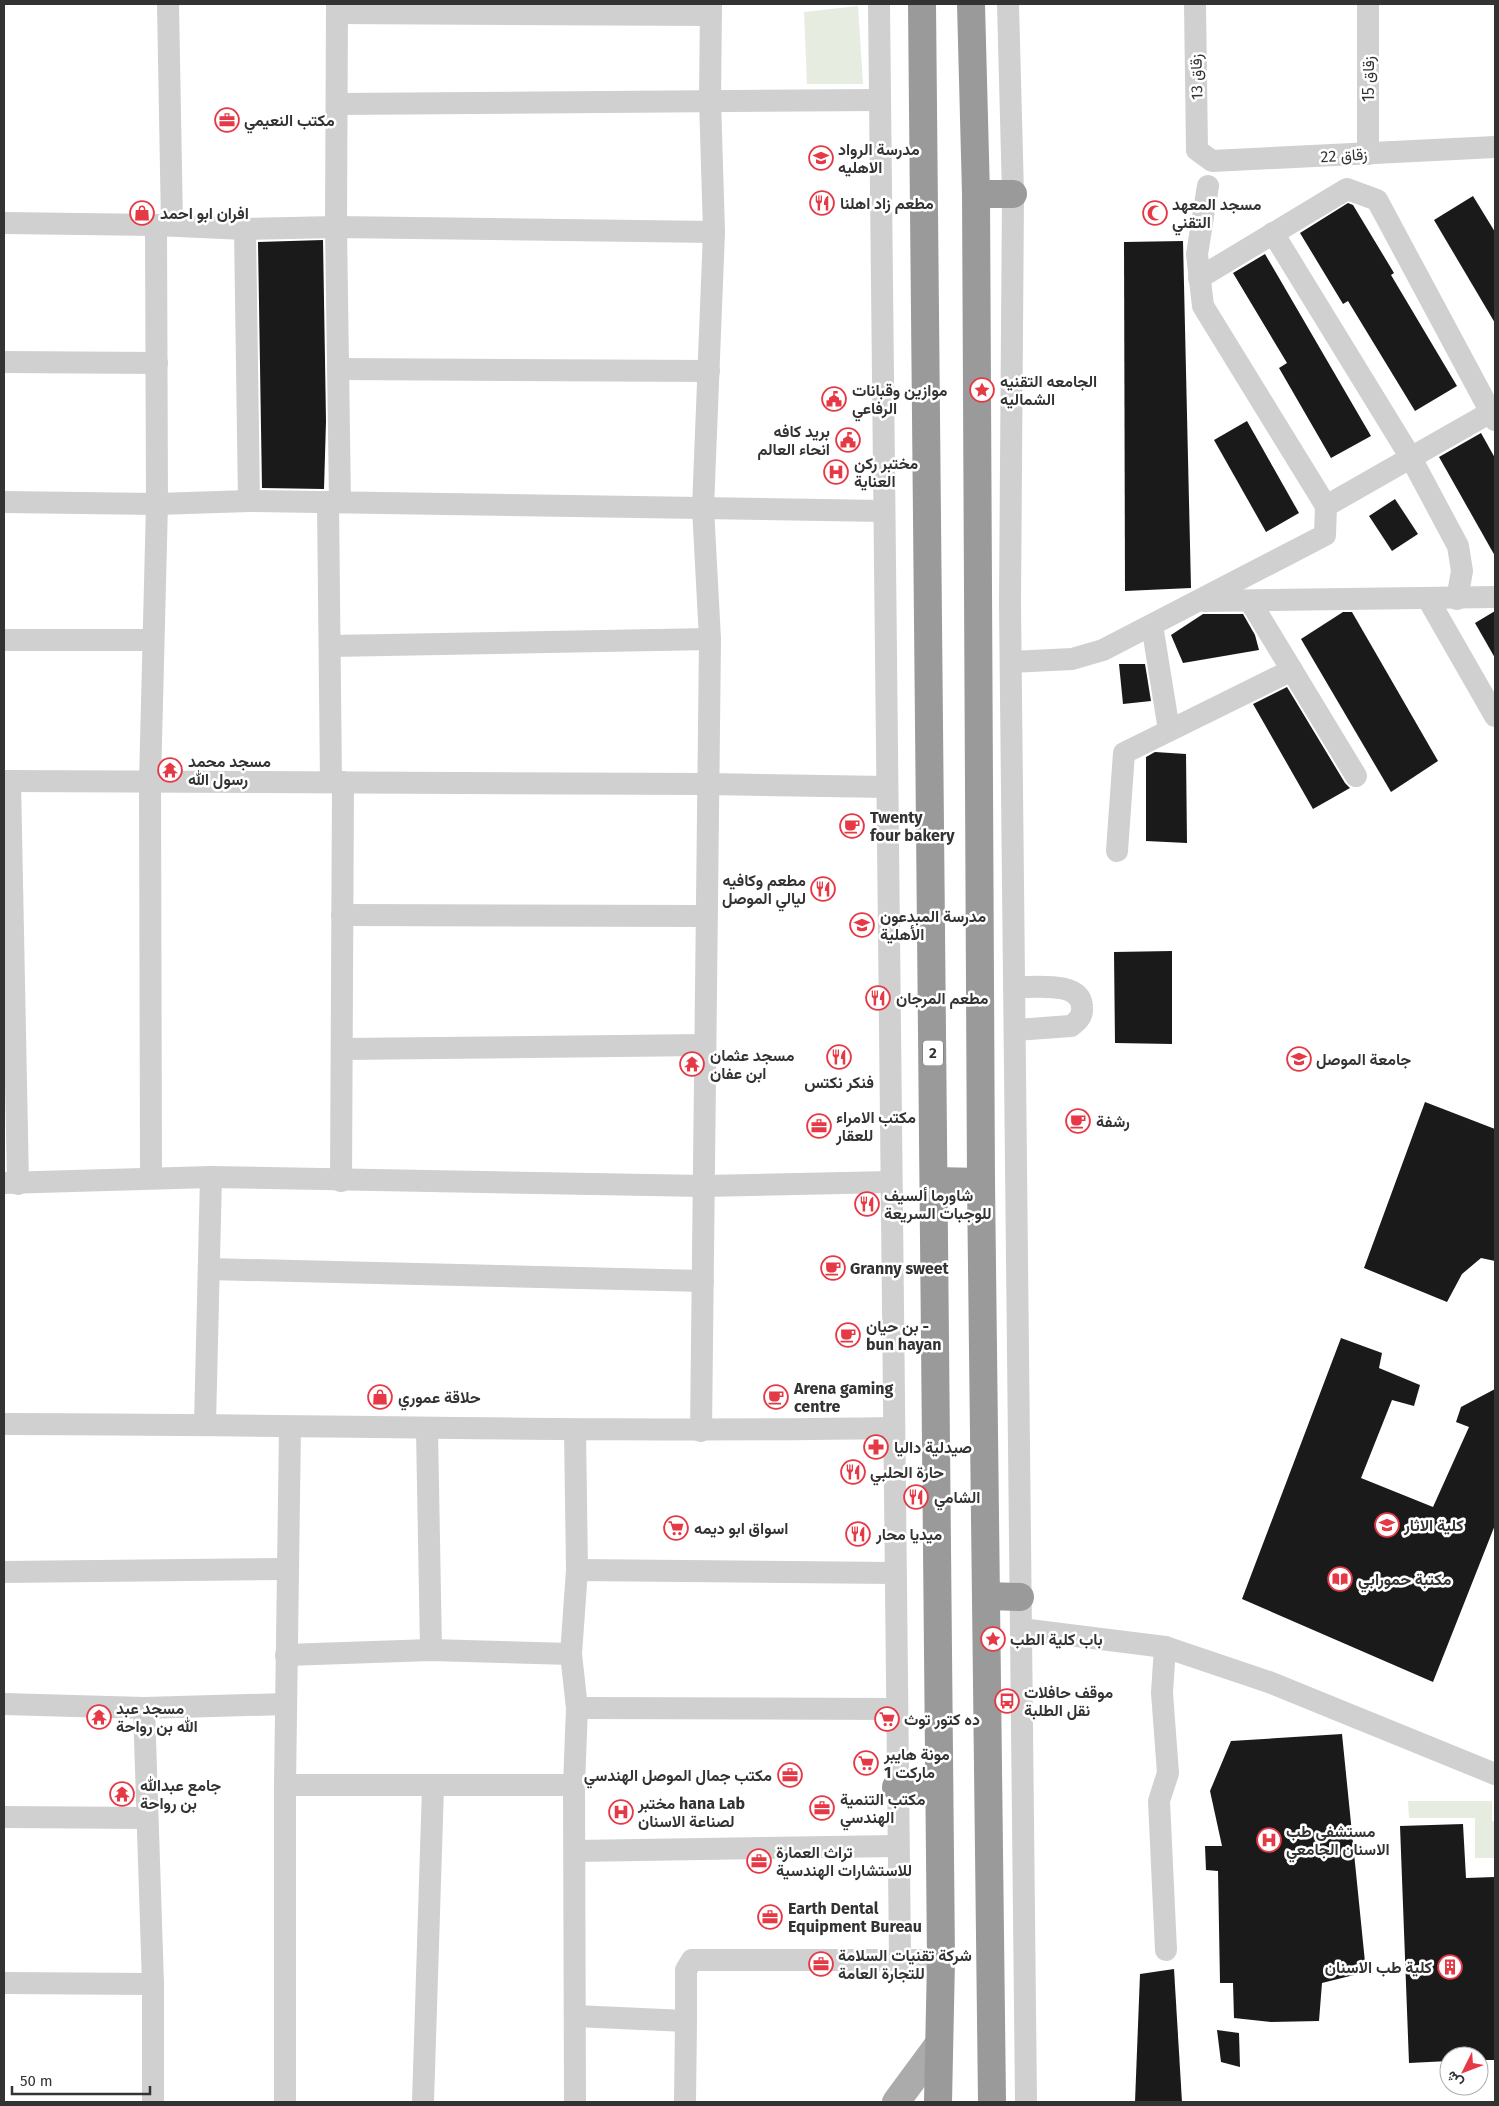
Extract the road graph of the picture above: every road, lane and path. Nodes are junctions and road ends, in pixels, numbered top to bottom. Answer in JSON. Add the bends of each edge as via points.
{"nodes":[{"id":1,"x":168,"y":4,"type":"edge"},
{"id":2,"x":879,"y":4,"type":"edge"},
{"id":3,"x":922,"y":4,"type":"edge"},
{"id":4,"x":971,"y":4,"type":"edge"},
{"id":5,"x":1008,"y":4,"type":"edge"},
{"id":6,"x":1195,"y":4,"type":"edge"},
{"id":7,"x":1368,"y":4,"type":"edge"},
{"id":8,"x":337,"y":8,"type":"edge"},
{"id":9,"x":711,"y":10,"type":"edge"},
{"id":10,"x":710,"y":100,"type":"junction"},
{"id":11,"x":880,"y":100,"type":"junction"},
{"id":12,"x":337,"y":104,"type":"junction"},
{"id":13,"x":1495,"y":147,"type":"edge"},
{"id":14,"x":1196,"y":150,"type":"joint"},
{"id":15,"x":1368,"y":154,"type":"junction"},
{"id":16,"x":1208,"y":186,"type":"dead end"},
{"id":17,"x":976,"y":194,"type":"junction"},
{"id":18,"x":1013,"y":194,"type":"junction"},
{"id":19,"x":4,"y":223,"type":"edge"},
{"id":20,"x":164,"y":225,"type":"junction"},
{"id":21,"x":336,"y":227,"type":"junction"},
{"id":22,"x":245,"y":229,"type":"junction"},
{"id":23,"x":714,"y":232,"type":"junction"},
{"id":24,"x":1273,"y":233,"type":"junction"},
{"id":25,"x":1199,"y":278,"type":"junction"},
{"id":26,"x":4,"y":362,"type":"edge"},
{"id":27,"x":157,"y":363,"type":"junction"},
{"id":28,"x":338,"y":369,"type":"junction"},
{"id":29,"x":710,"y":371,"type":"junction"},
{"id":30,"x":1493,"y":416,"type":"edge"},
{"id":31,"x":1411,"y":458,"type":"junction"},
{"id":32,"x":249,"y":501,"type":"junction"},
{"id":33,"x":4,"y":502,"type":"edge"},
{"id":34,"x":334,"y":502,"type":"junction"},
{"id":35,"x":157,"y":504,"type":"junction"},
{"id":36,"x":1326,"y":506,"type":"junction"},
{"id":37,"x":703,"y":508,"type":"junction"},
{"id":38,"x":884,"y":511,"type":"junction"},
{"id":39,"x":1495,"y":597,"type":"edge"},
{"id":40,"x":1428,"y":599,"type":"junction"},
{"id":41,"x":1457,"y":599,"type":"junction"},
{"id":42,"x":1250,"y":600,"type":"junction"},
{"id":43,"x":1201,"y":601,"type":"junction"},
{"id":44,"x":1152,"y":625,"type":"junction"},
{"id":45,"x":4,"y":640,"type":"edge"},
{"id":46,"x":153,"y":640,"type":"junction"},
{"id":47,"x":710,"y":640,"type":"junction"},
{"id":48,"x":331,"y":646,"type":"junction"},
{"id":49,"x":1011,"y":662,"type":"junction"},
{"id":50,"x":1292,"y":670,"type":"junction"},
{"id":51,"x":1495,"y":716,"type":"edge"},
{"id":52,"x":1169,"y":730,"type":"junction"},
{"id":53,"x":1356,"y":776,"type":"dead end"},
{"id":54,"x":7,"y":781,"type":"edge"},
{"id":55,"x":150,"y":782,"type":"junction"},
{"id":56,"x":337,"y":782,"type":"junction"},
{"id":57,"x":708,"y":784,"type":"junction"},
{"id":58,"x":887,"y":787,"type":"junction"},
{"id":59,"x":1116,"y":851,"type":"dead end"},
{"id":60,"x":342,"y":915,"type":"junction"},
{"id":61,"x":706,"y":916,"type":"junction"},
{"id":62,"x":1014,"y":987,"type":"junction"},
{"id":63,"x":1014,"y":1030,"type":"junction"},
{"id":64,"x":705,"y":1045,"type":"junction"},
{"id":65,"x":342,"y":1049,"type":"junction"},
{"id":66,"x":210,"y":1177,"type":"junction"},
{"id":67,"x":151,"y":1178,"type":"junction"},
{"id":68,"x":935,"y":1180,"type":"junction"},
{"id":69,"x":341,"y":1181,"type":"junction"},
{"id":70,"x":890,"y":1182,"type":"junction"},
{"id":71,"x":981,"y":1182,"type":"junction"},
{"id":72,"x":11,"y":1184,"type":"edge"},
{"id":73,"x":704,"y":1186,"type":"junction"},
{"id":74,"x":209,"y":1269,"type":"junction"},
{"id":75,"x":703,"y":1281,"type":"junction"},
{"id":76,"x":4,"y":1424,"type":"edge"},
{"id":77,"x":206,"y":1424,"type":"junction"},
{"id":78,"x":290,"y":1427,"type":"junction"},
{"id":79,"x":893,"y":1428,"type":"junction"},
{"id":80,"x":427,"y":1430,"type":"junction"},
{"id":81,"x":575,"y":1430,"type":"junction"},
{"id":82,"x":701,"y":1431,"type":"junction"},
{"id":83,"x":287,"y":1569,"type":"junction"},
{"id":84,"x":577,"y":1570,"type":"junction"},
{"id":85,"x":4,"y":1572,"type":"edge"},
{"id":86,"x":894,"y":1573,"type":"junction"},
{"id":87,"x":987,"y":1596,"type":"junction"},
{"id":88,"x":1020,"y":1597,"type":"junction"},
{"id":89,"x":1021,"y":1629,"type":"junction"},
{"id":90,"x":1165,"y":1647,"type":"junction"},
{"id":91,"x":431,"y":1650,"type":"junction"},
{"id":92,"x":571,"y":1654,"type":"junction"},
{"id":93,"x":286,"y":1655,"type":"junction"},
{"id":94,"x":4,"y":1704,"type":"edge"},
{"id":95,"x":286,"y":1704,"type":"junction"},
{"id":96,"x":144,"y":1708,"type":"junction"},
{"id":97,"x":576,"y":1708,"type":"junction"},
{"id":98,"x":896,"y":1709,"type":"junction"},
{"id":99,"x":1495,"y":1774,"type":"edge"},
{"id":100,"x":284,"y":1785,"type":"junction"},
{"id":101,"x":574,"y":1785,"type":"junction"},
{"id":102,"x":433,"y":1787,"type":"junction"},
{"id":103,"x":896,"y":1787,"type":"junction"},
{"id":104,"x":939,"y":1787,"type":"junction"},
{"id":105,"x":4,"y":1817,"type":"edge"},
{"id":106,"x":147,"y":1818,"type":"junction"},
{"id":107,"x":897,"y":1846,"type":"junction"},
{"id":108,"x":576,"y":1851,"type":"junction"},
{"id":109,"x":1166,"y":1950,"type":"dead end"},
{"id":110,"x":900,"y":1959,"type":"junction"},
{"id":111,"x":941,"y":1960,"type":"junction"},
{"id":112,"x":4,"y":1983,"type":"edge"},
{"id":113,"x":152,"y":1984,"type":"junction"},
{"id":114,"x":575,"y":2016,"type":"junction"},
{"id":115,"x":686,"y":2022,"type":"junction"},
{"id":116,"x":938,"y":2046,"type":"junction"},
{"id":117,"x":153,"y":2102,"type":"edge"},
{"id":118,"x":285,"y":2102,"type":"edge"},
{"id":119,"x":423,"y":2102,"type":"edge"},
{"id":120,"x":575,"y":2102,"type":"edge"},
{"id":121,"x":685,"y":2102,"type":"edge"},
{"id":122,"x":896,"y":2102,"type":"edge"},
{"id":123,"x":938,"y":2102,"type":"edge"},
{"id":124,"x":992,"y":2102,"type":"edge"},
{"id":125,"x":1026,"y":2102,"type":"edge"}],
"edges":[{"from":1,"to":20,"type":"street"},
{"from":2,"to":11,"type":"street"},
{"from":3,"to":68,"type":"highway","number":"2"},
{"from":4,"to":17,"type":"highway"},
{"from":5,"to":18,"type":"street"},
{"from":6,"to":14,"type":"street","name":"زقاق 13"},
{"from":7,"to":15,"type":"street","name":"زقاق 15"},
{"from":8,"to":9,"type":"street"},
{"from":8,"to":12,"type":"street"},
{"from":9,"to":10,"type":"street"},
{"from":10,"to":11,"type":"street"},
{"from":10,"to":12,"type":"street"},
{"from":10,"to":23,"type":"street"},
{"from":11,"to":38,"type":"street"},
{"from":12,"to":21,"type":"street"},
{"from":13,"to":15,"type":"street","name":"زقاق 22"},
{"from":14,"to":15,"type":"street","name":"زقاق 22","via":[[1212,161]]},
{"from":16,"to":25,"type":"street","via":[[1197,254]]},
{"from":17,"to":18,"type":"highway"},
{"from":17,"to":71,"type":"highway"},
{"from":18,"to":49,"type":"street"},
{"from":19,"to":20,"type":"street"},
{"from":20,"to":22,"type":"street"},
{"from":20,"to":27,"type":"street"},
{"from":21,"to":22,"type":"street"},
{"from":21,"to":23,"type":"street"},
{"from":21,"to":28,"type":"street"},
{"from":22,"to":32,"type":"street"},
{"from":23,"to":29,"type":"street"},
{"from":24,"to":25,"type":"street"},
{"from":24,"to":30,"type":"street","via":[[1347,189],[1377,200]]},
{"from":24,"to":31,"type":"street"},
{"from":25,"to":36,"type":"street","via":[[1203,306]]},
{"from":26,"to":27,"type":"street"},
{"from":27,"to":35,"type":"street"},
{"from":28,"to":29,"type":"street"},
{"from":28,"to":34,"type":"street"},
{"from":29,"to":37,"type":"street"},
{"from":30,"to":31,"type":"street"},
{"from":31,"to":36,"type":"street"},
{"from":31,"to":41,"type":"street","via":[[1458,546],[1462,570]]},
{"from":32,"to":34,"type":"street"},
{"from":32,"to":35,"type":"street"},
{"from":33,"to":35,"type":"street"},
{"from":34,"to":37,"type":"street"},
{"from":34,"to":48,"type":"street"},
{"from":35,"to":46,"type":"street"},
{"from":36,"to":43,"type":"street","via":[[1325,535]]},
{"from":37,"to":38,"type":"street"},
{"from":37,"to":47,"type":"street"},
{"from":38,"to":58,"type":"street"},
{"from":39,"to":41,"type":"street"},
{"from":40,"to":41,"type":"street"},
{"from":40,"to":42,"type":"street"},
{"from":40,"to":51,"type":"street"},
{"from":42,"to":43,"type":"street"},
{"from":42,"to":50,"type":"street"},
{"from":43,"to":44,"type":"street"},
{"from":44,"to":49,"type":"street","via":[[1083,657]]},
{"from":44,"to":52,"type":"street"},
{"from":45,"to":46,"type":"street"},
{"from":46,"to":55,"type":"street"},
{"from":47,"to":48,"type":"street"},
{"from":47,"to":57,"type":"street"},
{"from":48,"to":56,"type":"street"},
{"from":49,"to":62,"type":"street"},
{"from":50,"to":52,"type":"street"},
{"from":50,"to":53,"type":"street"},
{"from":52,"to":59,"type":"street","via":[[1124,752]]},
{"from":54,"to":55,"type":"street"},
{"from":54,"to":72,"type":"street"},
{"from":55,"to":56,"type":"street"},
{"from":55,"to":67,"type":"street"},
{"from":56,"to":57,"type":"street"},
{"from":56,"to":60,"type":"street"},
{"from":57,"to":58,"type":"street"},
{"from":57,"to":61,"type":"street"},
{"from":58,"to":70,"type":"street"},
{"from":60,"to":61,"type":"street"},
{"from":60,"to":65,"type":"street"},
{"from":61,"to":64,"type":"street"},
{"from":62,"to":63,"type":"street"},
{"from":62,"to":63,"type":"street","via":[[1068,989],[1080,998],[1082,1006],[1081,1014],[1071,1026]]},
{"from":63,"to":88,"type":"street"},
{"from":64,"to":65,"type":"street"},
{"from":64,"to":73,"type":"street"},
{"from":65,"to":69,"type":"street"},
{"from":66,"to":67,"type":"street"},
{"from":66,"to":69,"type":"street"},
{"from":66,"to":74,"type":"street"},
{"from":67,"to":72,"type":"street"},
{"from":68,"to":71,"type":"highway"},
{"from":68,"to":104,"type":"highway","number":"2"},
{"from":69,"to":73,"type":"street"},
{"from":70,"to":73,"type":"street"},
{"from":70,"to":79,"type":"street"},
{"from":71,"to":87,"type":"highway"},
{"from":73,"to":75,"type":"street"},
{"from":74,"to":75,"type":"street"},
{"from":74,"to":77,"type":"street"},
{"from":75,"to":82,"type":"street"},
{"from":76,"to":77,"type":"street"},
{"from":77,"to":78,"type":"street"},
{"from":78,"to":80,"type":"street"},
{"from":78,"to":83,"type":"street"},
{"from":79,"to":82,"type":"street"},
{"from":79,"to":86,"type":"street"},
{"from":80,"to":81,"type":"street"},
{"from":80,"to":91,"type":"street"},
{"from":81,"to":82,"type":"street"},
{"from":81,"to":84,"type":"street"},
{"from":83,"to":85,"type":"street"},
{"from":83,"to":93,"type":"street"},
{"from":84,"to":86,"type":"street"},
{"from":84,"to":92,"type":"street"},
{"from":86,"to":98,"type":"street"},
{"from":87,"to":88,"type":"highway"},
{"from":87,"to":124,"type":"highway"},
{"from":88,"to":89,"type":"street"},
{"from":89,"to":90,"type":"street"},
{"from":89,"to":125,"type":"street"},
{"from":90,"to":99,"type":"street","via":[[1269,1682]]},
{"from":90,"to":109,"type":"street","via":[[1162,1693],[1168,1774],[1159,1801]]},
{"from":91,"to":92,"type":"street"},
{"from":91,"to":93,"type":"street"},
{"from":92,"to":97,"type":"street"},
{"from":93,"to":95,"type":"street"},
{"from":94,"to":96,"type":"street"},
{"from":95,"to":96,"type":"street"},
{"from":95,"to":100,"type":"street"},
{"from":96,"to":106,"type":"street"},
{"from":97,"to":98,"type":"street"},
{"from":97,"to":101,"type":"street"},
{"from":98,"to":103,"type":"street"},
{"from":100,"to":102,"type":"street"},
{"from":100,"to":118,"type":"street"},
{"from":101,"to":102,"type":"street"},
{"from":101,"to":108,"type":"street"},
{"from":102,"to":119,"type":"street"},
{"from":103,"to":104,"type":"highway"},
{"from":103,"to":107,"type":"street"},
{"from":104,"to":111,"type":"highway","number":"2"},
{"from":105,"to":106,"type":"street"},
{"from":106,"to":113,"type":"street"},
{"from":107,"to":108,"type":"street"},
{"from":107,"to":110,"type":"street"},
{"from":108,"to":114,"type":"street"},
{"from":110,"to":111,"type":"street"},
{"from":110,"to":115,"type":"street","via":[[692,1960],[686,1970]]},
{"from":111,"to":116,"type":"highway","number":"2"},
{"from":112,"to":113,"type":"street"},
{"from":113,"to":117,"type":"street"},
{"from":114,"to":115,"type":"street"},
{"from":114,"to":120,"type":"street"},
{"from":115,"to":121,"type":"street"},
{"from":116,"to":122,"type":"main road"},
{"from":116,"to":123,"type":"highway","number":"2"}]}
